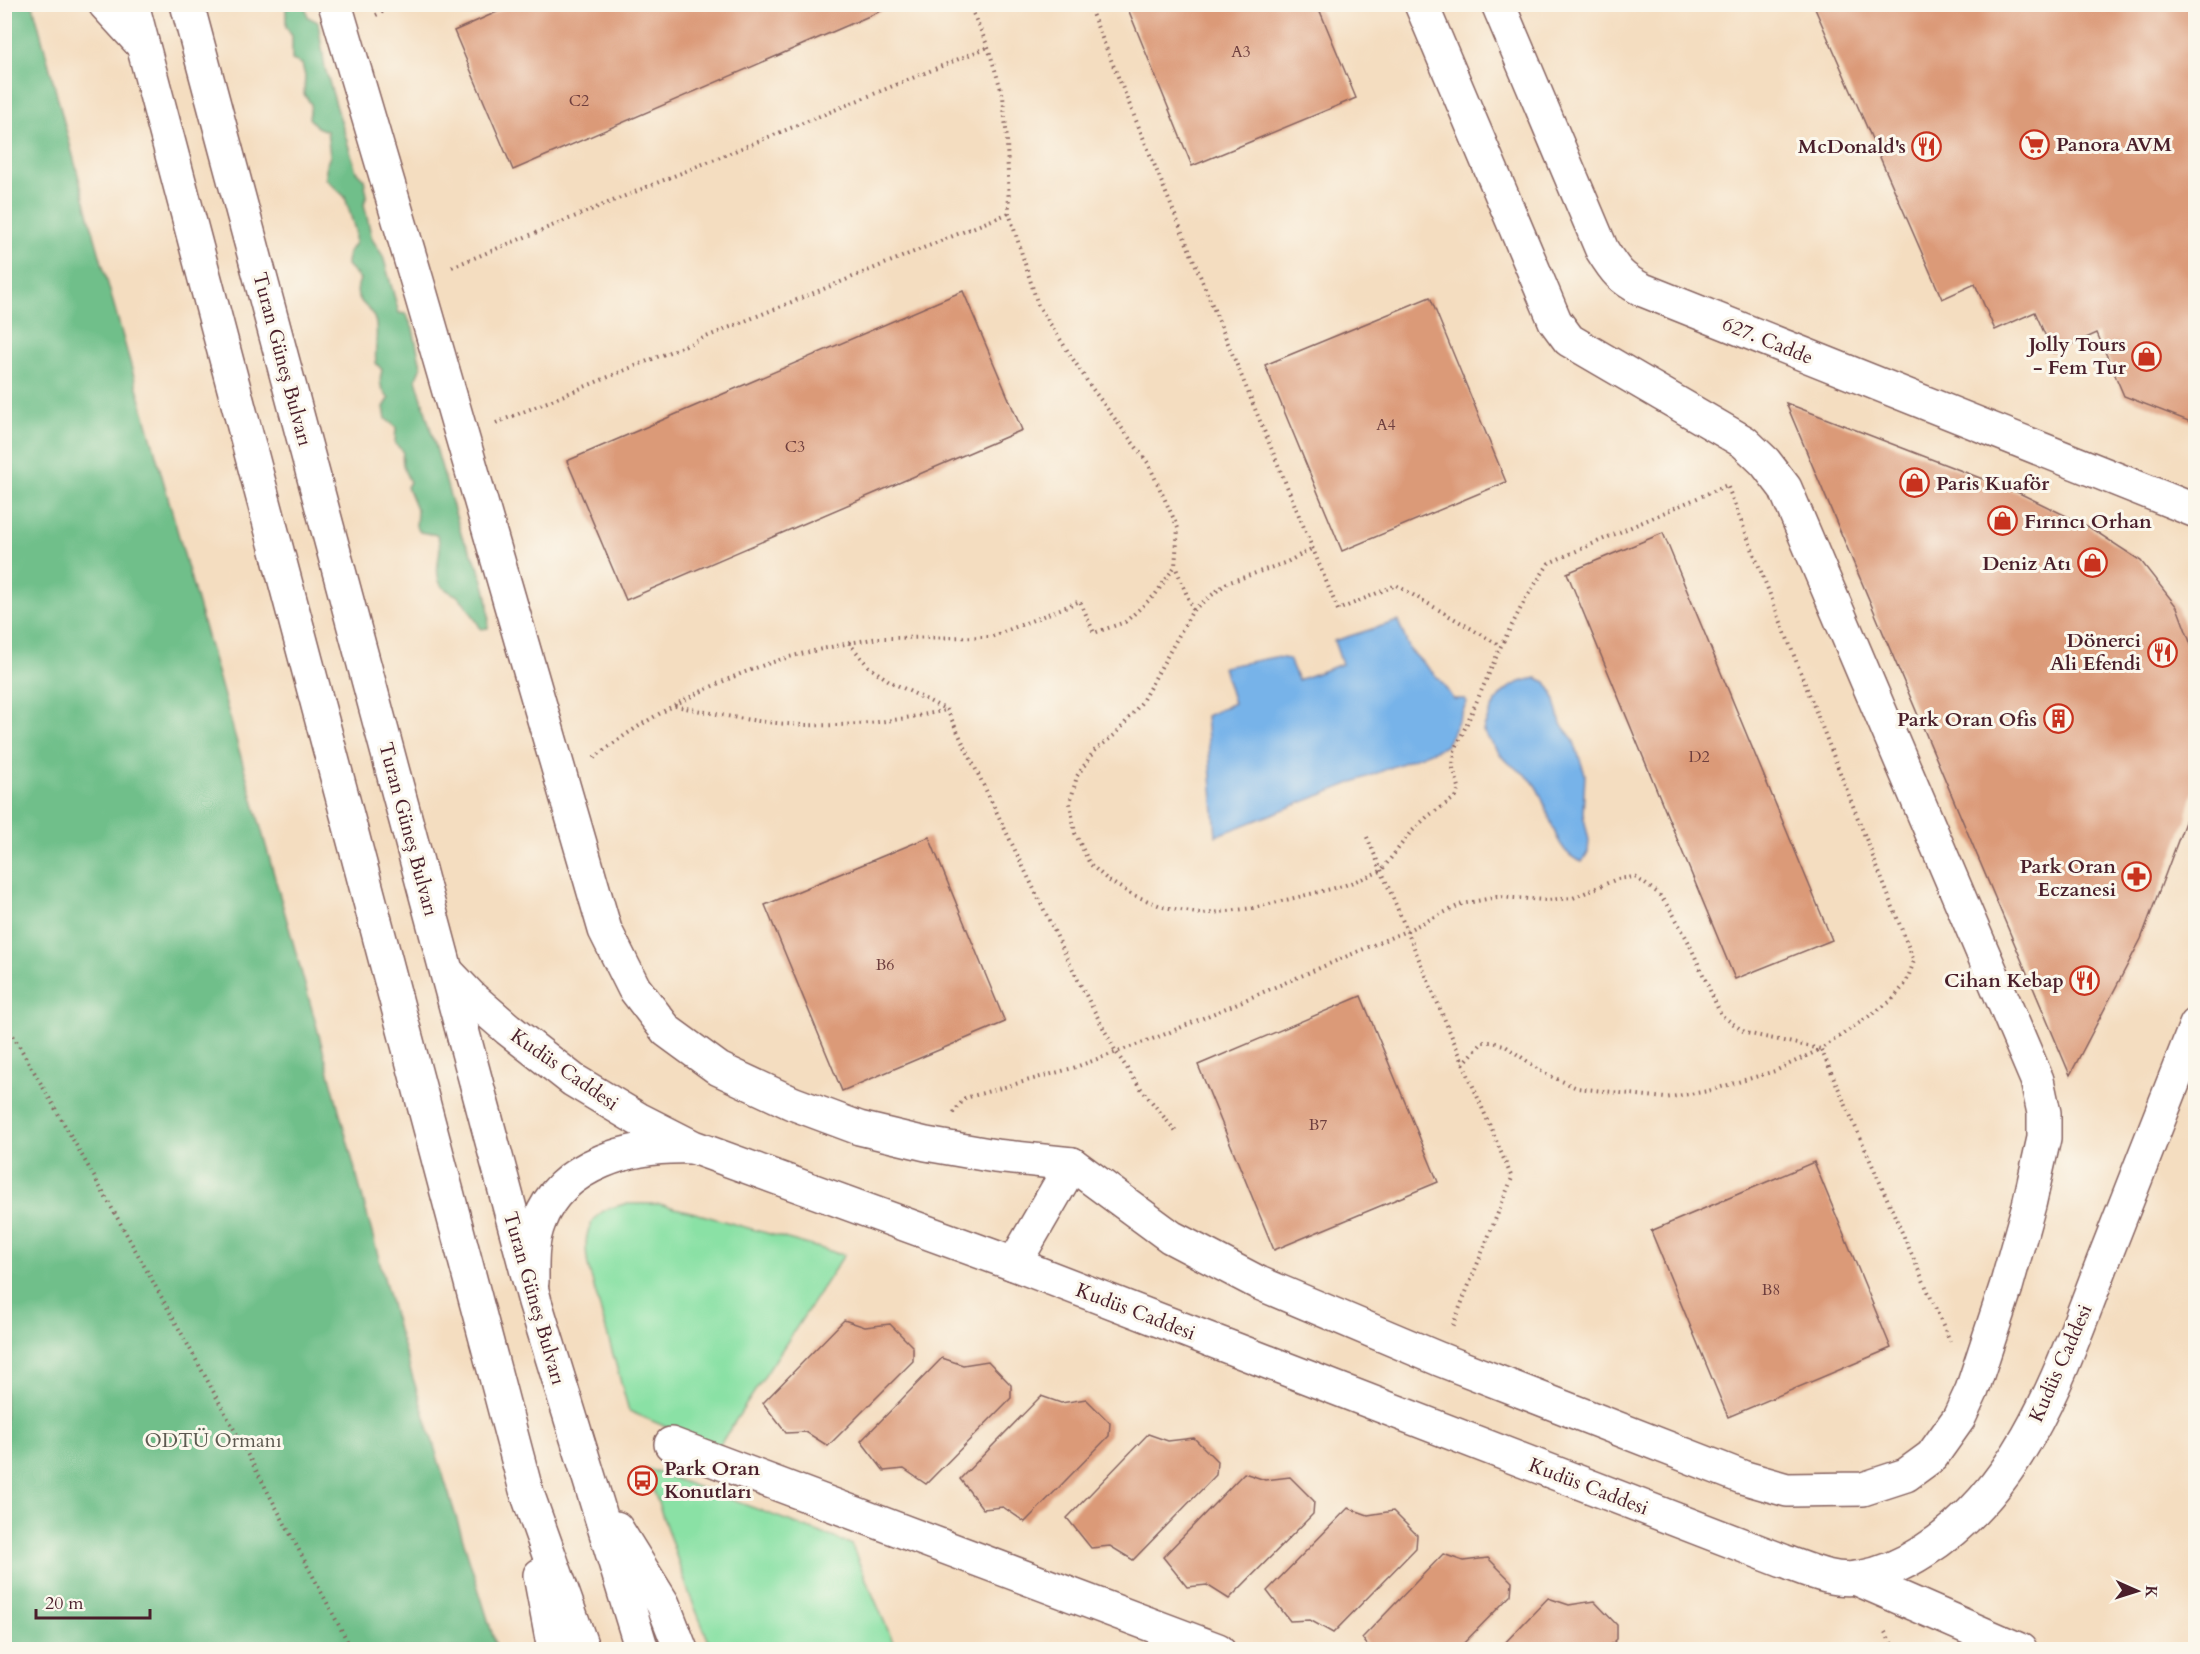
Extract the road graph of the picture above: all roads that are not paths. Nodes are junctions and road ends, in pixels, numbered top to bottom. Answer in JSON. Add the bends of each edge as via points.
{"nodes":[{"id":1,"x":105,"y":4,"type":"edge"},
{"id":2,"x":132,"y":4,"type":"edge"},
{"id":3,"x":335,"y":4,"type":"edge"},
{"id":4,"x":1421,"y":4,"type":"edge"},
{"id":5,"x":1498,"y":4,"type":"edge"},
{"id":6,"x":192,"y":12,"type":"edge"},
{"id":7,"x":141,"y":42,"type":"junction"},
{"id":8,"x":2196,"y":511,"type":"edge"},
{"id":9,"x":448,"y":973,"type":"junction"},
{"id":10,"x":2196,"y":1025,"type":"edge"},
{"id":11,"x":693,"y":1147,"type":"junction"},
{"id":12,"x":1072,"y":1164,"type":"junction"},
{"id":13,"x":1014,"y":1264,"type":"junction"},
{"id":14,"x":532,"y":1290,"type":"junction"},
{"id":15,"x":671,"y":1444,"type":"dead end"},
{"id":16,"x":589,"y":1483,"type":"junction"},
{"id":17,"x":526,"y":1490,"type":"junction"},
{"id":18,"x":1855,"y":1578,"type":"junction"},
{"id":19,"x":554,"y":1650,"type":"edge"},
{"id":20,"x":583,"y":1650,"type":"edge"},
{"id":21,"x":642,"y":1650,"type":"edge"},
{"id":22,"x":681,"y":1650,"type":"edge"},
{"id":23,"x":1218,"y":1650,"type":"edge"},
{"id":24,"x":2020,"y":1650,"type":"edge"}],
"edges":[{"from":1,"to":7,"type":"main road"},
{"from":2,"to":7,"type":"main road"},
{"from":3,"to":12,"type":"main road","via":[[605,930],[634,988],[667,1030],[719,1069],[792,1103],[858,1128],[926,1144]]},
{"from":4,"to":12,"type":"main road","via":[[1555,321],[1569,340],[1744,442],[1766,462],[1785,488],[2037,1080],[2044,1138],[2009,1277],[1972,1390],[1959,1418],[1932,1456],[1906,1475],[1863,1489],[1787,1490],[1742,1477],[1439,1359],[1259,1283],[1171,1237]]},
{"from":5,"to":8,"type":"main road","name":"627. Cadde","via":[[1602,250],[1625,281]]},
{"from":6,"to":9,"type":"main road","name":"Turan Güneş Bulvarı"},
{"from":7,"to":17,"type":"main road"},
{"from":9,"to":11,"type":"main road","name":"Kudüs Caddesi","via":[[508,1029],[573,1080]]},
{"from":9,"to":14,"type":"main road","name":"Turan Güneş Bulvarı"},
{"from":10,"to":18,"type":"main road","name":"Kudüs Caddesi","via":[[2055,1383],[2016,1458],[1986,1498],[1948,1536],[1888,1570]]},
{"from":11,"to":13,"type":"main road","name":"Kudüs Caddesi"},
{"from":11,"to":14,"type":"main road","name":"Kudüs Caddesi","via":[[627,1154],[591,1166],[571,1178],[548,1204],[539,1222],[532,1249]]},
{"from":12,"to":13,"type":"main road"},
{"from":13,"to":18,"type":"main road","name":"Kudüs Caddesi","via":[[1783,1561],[1826,1576]]},
{"from":14,"to":16,"type":"main road","name":"Turan Güneş Bulvarı"},
{"from":15,"to":23,"type":"main road"},
{"from":16,"to":21,"type":"main road","name":"Turan Güneş Bulvarı"},
{"from":16,"to":22,"type":"main road","via":[[663,1604]]},
{"from":17,"to":19,"type":"main road"},
{"from":17,"to":20,"type":"main road"},
{"from":18,"to":24,"type":"main road"}]}
